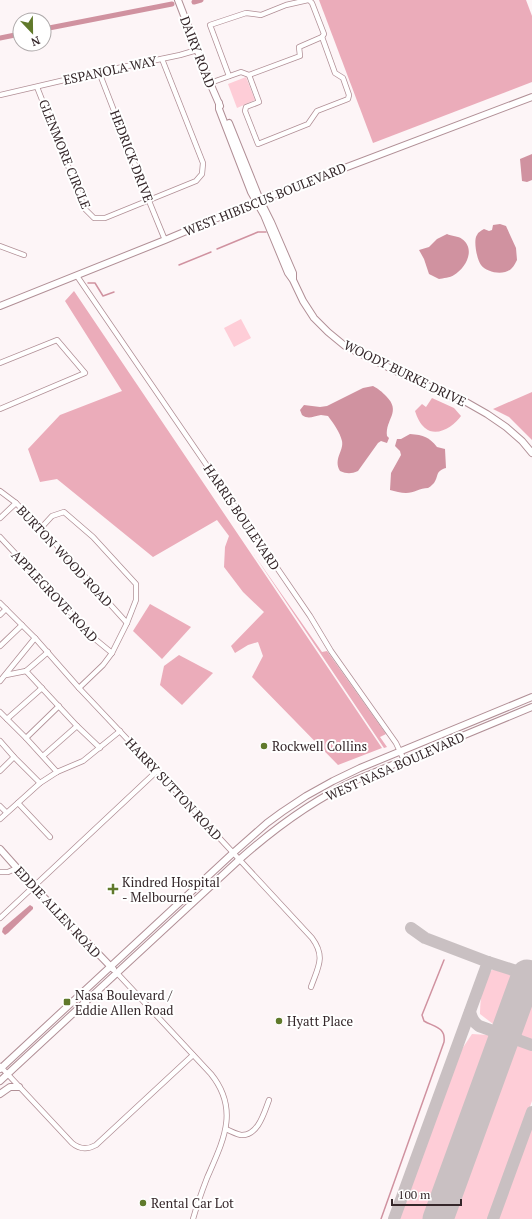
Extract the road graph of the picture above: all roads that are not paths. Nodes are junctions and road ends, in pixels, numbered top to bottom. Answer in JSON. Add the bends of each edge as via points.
{"nodes":[{"id":1,"x":178,"y":0,"type":"edge"},
{"id":2,"x":308,"y":0,"type":"edge"},
{"id":3,"x":322,"y":37,"type":"junction"},
{"id":4,"x":197,"y":50,"type":"junction"},
{"id":5,"x":162,"y":59,"type":"junction"},
{"id":6,"x":99,"y":72,"type":"junction"},
{"id":7,"x":249,"y":75,"type":"junction"},
{"id":8,"x":229,"y":76,"type":"junction"},
{"id":9,"x":210,"y":83,"type":"junction"},
{"id":10,"x":37,"y":87,"type":"junction"},
{"id":11,"x":0,"y":95,"type":"edge"},
{"id":12,"x":532,"y":97,"type":"edge"},
{"id":13,"x":149,"y":201,"type":"junction"},
{"id":14,"x":258,"y":201,"type":"junction"},
{"id":15,"x":165,"y":240,"type":"junction"},
{"id":16,"x":0,"y":246,"type":"edge"},
{"id":17,"x":24,"y":255,"type":"dead end"},
{"id":18,"x":77,"y":276,"type":"junction"},
{"id":19,"x":0,"y":306,"type":"edge"},
{"id":20,"x":0,"y":362,"type":"edge"},
{"id":21,"x":0,"y":409,"type":"edge"},
{"id":22,"x":532,"y":453,"type":"edge"},
{"id":23,"x":0,"y":491,"type":"edge"},
{"id":24,"x":16,"y":503,"type":"junction"},
{"id":25,"x":0,"y":518,"type":"edge"},
{"id":26,"x":41,"y":528,"type":"junction"},
{"id":27,"x":0,"y":537,"type":"edge"},
{"id":28,"x":0,"y":603,"type":"edge"},
{"id":29,"x":6,"y":609,"type":"junction"},
{"id":30,"x":0,"y":615,"type":"edge"},
{"id":31,"x":127,"y":624,"type":"junction"},
{"id":32,"x":22,"y":625,"type":"junction"},
{"id":33,"x":35,"y":638,"type":"junction"},
{"id":34,"x":0,"y":646,"type":"edge"},
{"id":35,"x":48,"y":652,"type":"junction"},
{"id":36,"x":112,"y":653,"type":"junction"},
{"id":37,"x":26,"y":671,"type":"junction"},
{"id":38,"x":6,"y":674,"type":"junction"},
{"id":39,"x":0,"y":680,"type":"edge"},
{"id":40,"x":42,"y":688,"type":"junction"},
{"id":41,"x":79,"y":688,"type":"junction"},
{"id":42,"x":532,"y":697,"type":"edge"},
{"id":43,"x":59,"y":706,"type":"junction"},
{"id":44,"x":532,"y":707,"type":"edge"},
{"id":45,"x":0,"y":712,"type":"edge"},
{"id":46,"x":7,"y":719,"type":"junction"},
{"id":47,"x":470,"y":723,"type":"junction"},
{"id":48,"x":77,"y":726,"type":"junction"},
{"id":49,"x":120,"y":731,"type":"junction"},
{"id":50,"x":473,"y":732,"type":"junction"},
{"id":51,"x":26,"y":738,"type":"junction"},
{"id":52,"x":0,"y":741,"type":"edge"},
{"id":53,"x":100,"y":748,"type":"junction"},
{"id":54,"x":400,"y":751,"type":"junction"},
{"id":55,"x":43,"y":756,"type":"junction"},
{"id":56,"x":14,"y":757,"type":"junction"},
{"id":57,"x":404,"y":760,"type":"junction"},
{"id":58,"x":0,"y":770,"type":"edge"},
{"id":59,"x":157,"y":770,"type":"junction"},
{"id":60,"x":57,"y":772,"type":"junction"},
{"id":61,"x":40,"y":783,"type":"junction"},
{"id":62,"x":18,"y":802,"type":"junction"},
{"id":63,"x":0,"y":806,"type":"edge"},
{"id":64,"x":6,"y":812,"type":"junction"},
{"id":65,"x":0,"y":819,"type":"edge"},
{"id":66,"x":50,"y":837,"type":"dead end"},
{"id":67,"x":0,"y":850,"type":"edge"},
{"id":68,"x":233,"y":853,"type":"junction"},
{"id":69,"x":240,"y":860,"type":"junction"},
{"id":70,"x":17,"y":868,"type":"junction"},
{"id":71,"x":0,"y":872,"type":"edge"},
{"id":72,"x":33,"y":886,"type":"junction"},
{"id":73,"x":0,"y":918,"type":"edge"},
{"id":74,"x":110,"y":967,"type":"junction"},
{"id":75,"x":117,"y":973,"type":"junction"},
{"id":76,"x":311,"y":987,"type":"dead end"},
{"id":77,"x":193,"y":1055,"type":"junction"},
{"id":78,"x":0,"y":1067,"type":"edge"},
{"id":79,"x":8,"y":1074,"type":"junction"},
{"id":80,"x":0,"y":1081,"type":"edge"},
{"id":81,"x":19,"y":1087,"type":"junction"},
{"id":82,"x":0,"y":1094,"type":"edge"},
{"id":83,"x":269,"y":1100,"type":"dead end"},
{"id":84,"x":226,"y":1129,"type":"junction"},
{"id":85,"x":193,"y":1219,"type":"edge"}],
"edges":[{"from":1,"to":4,"type":"main road","name":"DAIRY ROAD"},
{"from":2,"to":3,"type":"street","via":[[312,3],[324,34]]},
{"from":2,"to":8,"type":"street","via":[[262,15],[246,13],[210,25]]},
{"from":3,"to":7,"type":"street","via":[[299,47],[300,56]]},
{"from":3,"to":7,"type":"street","via":[[335,73],[343,78],[350,95],[348,99],[317,111],[308,124],[258,144],[245,111],[259,102]]},
{"from":4,"to":5,"type":"street","name":"ESPANOLA WAY"},
{"from":4,"to":9,"type":"main road","name":"DAIRY ROAD"},
{"from":5,"to":6,"type":"street","name":"ESPANOLA WAY"},
{"from":5,"to":13,"type":"street","name":"GLENMORE CIRCLE","via":[[203,163],[202,174],[196,181]]},
{"from":6,"to":10,"type":"street","name":"ESPANOLA WAY"},
{"from":6,"to":13,"type":"street","name":"HEDRICK DRIVE"},
{"from":7,"to":8,"type":"street","via":[[241,72]]},
{"from":8,"to":9,"type":"street"},
{"from":9,"to":14,"type":"main road","name":"DAIRY ROAD","via":[[235,137]]},
{"from":10,"to":11,"type":"street","name":"ESPANOLA WAY"},
{"from":10,"to":13,"type":"street","name":"GLENMORE CIRCLE","via":[[84,209],[94,218],[106,218]]},
{"from":12,"to":14,"type":"main road","name":"WEST HIBISCUS BOULEVARD"},
{"from":13,"to":15,"type":"street","name":"HEDRICK DRIVE"},
{"from":14,"to":15,"type":"main road","name":"WEST HIBISCUS BOULEVARD"},
{"from":14,"to":22,"type":"main road","name":"WOODY BURKE DRIVE","via":[[271,222],[303,301],[314,318],[328,332],[345,346],[487,414],[506,427]]},
{"from":15,"to":18,"type":"main road","name":"WEST HIBISCUS BOULEVARD"},
{"from":16,"to":17,"type":"street"},
{"from":18,"to":19,"type":"main road","name":"WEST HIBISCUS BOULEVARD"},
{"from":18,"to":54,"type":"street","name":"HARRIS BOULEVARD"},
{"from":20,"to":21,"type":"street","via":[[57,340],[85,373]]},
{"from":23,"to":24,"type":"street","name":"BURTON WOOD ROAD"},
{"from":24,"to":25,"type":"street"},
{"from":24,"to":26,"type":"street","name":"BURTON WOOD ROAD"},
{"from":26,"to":31,"type":"street","name":"BURTON WOOD ROAD"},
{"from":26,"to":31,"type":"street","via":[[52,516],[64,512],[93,537],[136,584],[136,600]]},
{"from":27,"to":36,"type":"street","name":"APPLEGROVE ROAD","via":[[95,639]]},
{"from":28,"to":29,"type":"street","name":"HARRY SUTTON ROAD"},
{"from":29,"to":30,"type":"street"},
{"from":29,"to":32,"type":"street","name":"HARRY SUTTON ROAD"},
{"from":31,"to":36,"type":"street"},
{"from":32,"to":33,"type":"street","name":"HARRY SUTTON ROAD"},
{"from":32,"to":34,"type":"street"},
{"from":33,"to":35,"type":"street","name":"HARRY SUTTON ROAD"},
{"from":33,"to":38,"type":"street"},
{"from":35,"to":37,"type":"street"},
{"from":35,"to":41,"type":"street","name":"HARRY SUTTON ROAD"},
{"from":36,"to":41,"type":"street"},
{"from":37,"to":38,"type":"street"},
{"from":37,"to":40,"type":"street"},
{"from":38,"to":39,"type":"street"},
{"from":40,"to":43,"type":"street"},
{"from":40,"to":46,"type":"street"},
{"from":41,"to":49,"type":"street","name":"HARRY SUTTON ROAD"},
{"from":42,"to":47,"type":"main road","name":"WEST NASA BOULEVARD"},
{"from":43,"to":48,"type":"street"},
{"from":43,"to":51,"type":"street"},
{"from":44,"to":50,"type":"main road","name":"WEST NASA BOULEVARD"},
{"from":45,"to":46,"type":"street"},
{"from":46,"to":51,"type":"street"},
{"from":47,"to":50,"type":"main road"},
{"from":47,"to":54,"type":"main road","name":"WEST NASA BOULEVARD"},
{"from":48,"to":53,"type":"street"},
{"from":48,"to":55,"type":"street"},
{"from":49,"to":53,"type":"street"},
{"from":49,"to":59,"type":"street","name":"HARRY SUTTON ROAD"},
{"from":50,"to":57,"type":"main road","name":"WEST NASA BOULEVARD"},
{"from":51,"to":55,"type":"street"},
{"from":52,"to":56,"type":"street"},
{"from":53,"to":60,"type":"street","via":[[83,761]]},
{"from":54,"to":57,"type":"street","name":"HARRIS BOULEVARD"},
{"from":54,"to":68,"type":"main road","name":"WEST NASA BOULEVARD","via":[[346,774],[310,794],[267,823]]},
{"from":55,"to":60,"type":"street"},
{"from":56,"to":58,"type":"street"},
{"from":56,"to":61,"type":"street"},
{"from":57,"to":69,"type":"main road","name":"WEST NASA BOULEVARD","via":[[348,784],[317,801],[280,826]]},
{"from":59,"to":68,"type":"street","name":"HARRY SUTTON ROAD"},
{"from":59,"to":72,"type":"street"},
{"from":60,"to":61,"type":"street"},
{"from":61,"to":62,"type":"street"},
{"from":62,"to":64,"type":"street"},
{"from":62,"to":66,"type":"street"},
{"from":63,"to":64,"type":"street"},
{"from":64,"to":65,"type":"street"},
{"from":67,"to":70,"type":"main road","name":"EDDIE ALLEN ROAD"},
{"from":68,"to":69,"type":"street","name":"HARRY SUTTON ROAD"},
{"from":68,"to":74,"type":"main road","name":"WEST NASA BOULEVARD"},
{"from":69,"to":75,"type":"main road","name":"WEST NASA BOULEVARD"},
{"from":69,"to":76,"type":"street","name":"HARRY SUTTON ROAD","via":[[318,947],[320,958]]},
{"from":70,"to":71,"type":"street"},
{"from":70,"to":72,"type":"main road","name":"EDDIE ALLEN ROAD"},
{"from":72,"to":73,"type":"street"},
{"from":72,"to":74,"type":"main road","name":"EDDIE ALLEN ROAD"},
{"from":74,"to":75,"type":"main road","name":"EDDIE ALLEN ROAD"},
{"from":74,"to":78,"type":"main road","name":"WEST NASA BOULEVARD"},
{"from":75,"to":77,"type":"street"},
{"from":75,"to":79,"type":"main road","name":"WEST NASA BOULEVARD"},
{"from":77,"to":81,"type":"street","via":[[96,1145],[89,1148],[81,1148],[72,1143]]},
{"from":77,"to":84,"type":"street","via":[[213,1077],[221,1091],[226,1108]]},
{"from":78,"to":79,"type":"street"},
{"from":79,"to":80,"type":"main road","name":"WEST NASA BOULEVARD"},
{"from":79,"to":81,"type":"street"},
{"from":81,"to":82,"type":"main road","via":[[10,1087]]},
{"from":83,"to":84,"type":"street","via":[[260,1122],[253,1131],[242,1135]]},
{"from":84,"to":85,"type":"street"}]}
